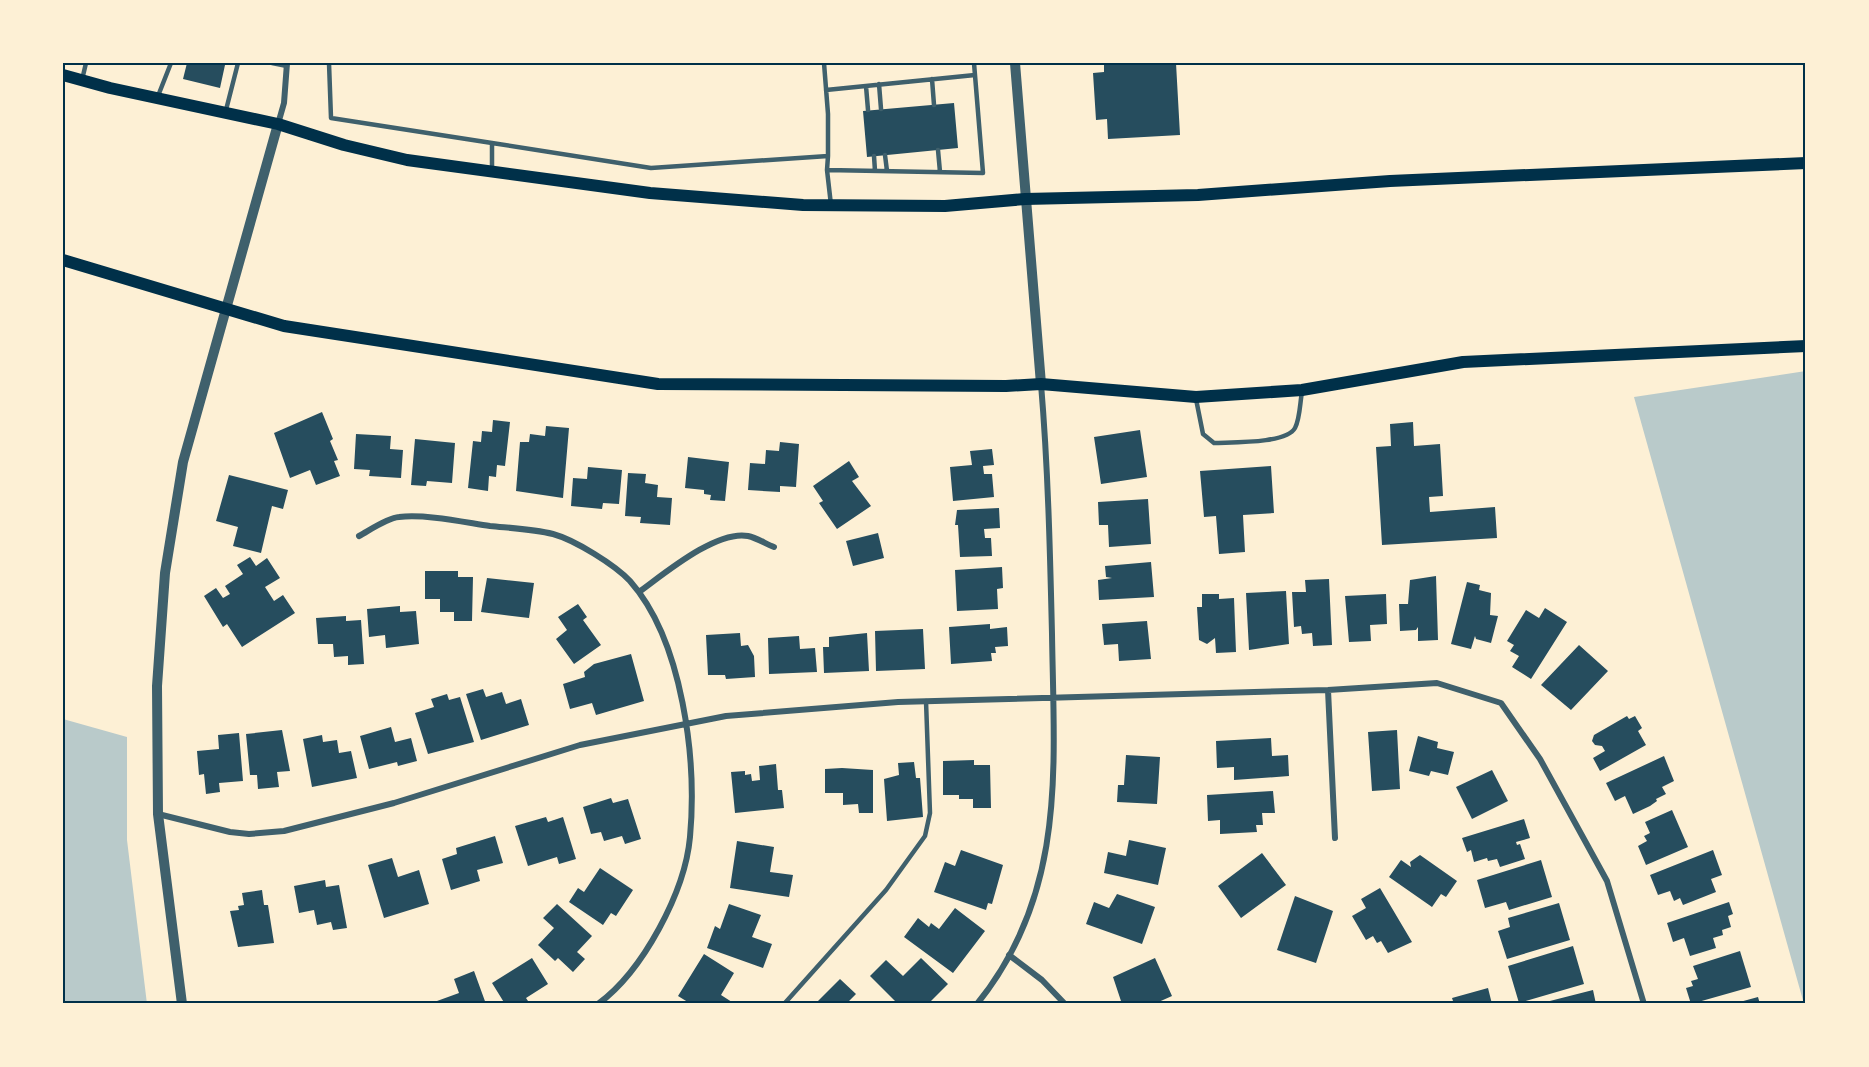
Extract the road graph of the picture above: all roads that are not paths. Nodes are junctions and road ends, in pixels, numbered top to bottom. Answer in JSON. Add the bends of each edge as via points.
{"nodes":[{"id":1,"x":86,"y":63,"type":"edge"},
{"id":2,"x":171,"y":63,"type":"edge"},
{"id":3,"x":238,"y":63,"type":"edge"},
{"id":4,"x":272,"y":63,"type":"edge"},
{"id":5,"x":329,"y":63,"type":"edge"},
{"id":6,"x":824,"y":63,"type":"edge"},
{"id":7,"x":974,"y":63,"type":"edge"},
{"id":8,"x":1015,"y":63,"type":"edge"},
{"id":9,"x":287,"y":65,"type":"edge"},
{"id":10,"x":63,"y":75,"type":"edge"},
{"id":11,"x":975,"y":75,"type":"junction"},
{"id":12,"x":932,"y":79,"type":"junction"},
{"id":13,"x":82,"y":80,"type":"junction"},
{"id":14,"x":879,"y":84,"type":"junction"},
{"id":15,"x":866,"y":86,"type":"junction"},
{"id":16,"x":826,"y":90,"type":"junction"},
{"id":17,"x":157,"y":98,"type":"junction"},
{"id":18,"x":934,"y":105,"type":"dead end"},
{"id":19,"x":881,"y":109,"type":"dead end"},
{"id":20,"x":868,"y":110,"type":"dead end"},
{"id":21,"x":225,"y":113,"type":"junction"},
{"id":22,"x":278,"y":124,"type":"junction"},
{"id":23,"x":492,"y":143,"type":"junction"},
{"id":24,"x":938,"y":150,"type":"dead end"},
{"id":25,"x":885,"y":155,"type":"dead end"},
{"id":26,"x":828,"y":156,"type":"junction"},
{"id":27,"x":874,"y":156,"type":"dead end"},
{"id":28,"x":1806,"y":163,"type":"edge"},
{"id":29,"x":492,"y":170,"type":"junction"},
{"id":30,"x":826,"y":170,"type":"junction"},
{"id":31,"x":875,"y":171,"type":"junction"},
{"id":32,"x":887,"y":171,"type":"junction"},
{"id":33,"x":940,"y":172,"type":"junction"},
{"id":34,"x":1025,"y":199,"type":"junction"},
{"id":35,"x":831,"y":205,"type":"junction"},
{"id":36,"x":63,"y":260,"type":"edge"},
{"id":37,"x":225,"y":309,"type":"junction"},
{"id":38,"x":1806,"y":346,"type":"edge"},
{"id":39,"x":1041,"y":384,"type":"junction"},
{"id":40,"x":1302,"y":390,"type":"junction"},
{"id":41,"x":1196,"y":397,"type":"junction"},
{"id":42,"x":358,"y":536,"type":"dead end"},
{"id":43,"x":774,"y":547,"type":"dead end"},
{"id":44,"x":639,"y":592,"type":"junction"},
{"id":45,"x":1328,"y":690,"type":"junction"},
{"id":46,"x":1053,"y":698,"type":"junction"},
{"id":47,"x":926,"y":701,"type":"junction"},
{"id":48,"x":686,"y":724,"type":"junction"},
{"id":49,"x":158,"y":814,"type":"junction"},
{"id":50,"x":1335,"y":838,"type":"dead end"},
{"id":51,"x":1009,"y":955,"type":"junction"},
{"id":52,"x":182,"y":1004,"type":"edge"},
{"id":53,"x":598,"y":1004,"type":"edge"},
{"id":54,"x":784,"y":1004,"type":"edge"},
{"id":55,"x":977,"y":1004,"type":"edge"},
{"id":56,"x":1065,"y":1004,"type":"edge"},
{"id":57,"x":1644,"y":1004,"type":"edge"}],
"edges":[{"from":1,"to":13,"type":"lane"},
{"from":2,"to":17,"type":"lane"},
{"from":3,"to":21,"type":"lane"},
{"from":4,"to":9,"type":"lane"},
{"from":5,"to":23,"type":"lane","via":[[331,118]]},
{"from":6,"to":16,"type":"lane"},
{"from":7,"to":11,"type":"lane"},
{"from":8,"to":34,"type":"street"},
{"from":9,"to":22,"type":"street"},
{"from":10,"to":13,"type":"main road"},
{"from":11,"to":12,"type":"lane"},
{"from":11,"to":33,"type":"lane","via":[[983,173]]},
{"from":12,"to":14,"type":"lane"},
{"from":12,"to":18,"type":"lane"},
{"from":13,"to":17,"type":"main road"},
{"from":14,"to":15,"type":"lane"},
{"from":14,"to":19,"type":"lane"},
{"from":15,"to":16,"type":"lane"},
{"from":15,"to":20,"type":"lane"},
{"from":16,"to":26,"type":"lane"},
{"from":17,"to":21,"type":"main road"},
{"from":21,"to":22,"type":"main road"},
{"from":22,"to":29,"type":"main road","via":[[407,160]]},
{"from":22,"to":37,"type":"street"},
{"from":23,"to":26,"type":"lane","via":[[651,168]]},
{"from":23,"to":29,"type":"lane"},
{"from":24,"to":33,"type":"lane"},
{"from":25,"to":32,"type":"lane"},
{"from":26,"to":30,"type":"lane"},
{"from":27,"to":31,"type":"lane"},
{"from":28,"to":34,"type":"main road","via":[[1390,180],[1198,195]]},
{"from":29,"to":35,"type":"main road","via":[[650,193]]},
{"from":30,"to":31,"type":"lane"},
{"from":30,"to":35,"type":"lane"},
{"from":31,"to":32,"type":"lane"},
{"from":32,"to":33,"type":"lane"},
{"from":34,"to":35,"type":"main road","via":[[945,206]]},
{"from":34,"to":39,"type":"street"},
{"from":36,"to":37,"type":"main road"},
{"from":37,"to":39,"type":"main road","via":[[284,326],[658,384]]},
{"from":37,"to":49,"type":"street","via":[[183,462],[165,573],[157,686]]},
{"from":38,"to":40,"type":"main road","via":[[1463,362]]},
{"from":39,"to":41,"type":"main road"},
{"from":39,"to":46,"type":"street","via":[[1049,481]]},
{"from":40,"to":41,"type":"main road"},
{"from":40,"to":41,"type":"lane","via":[[1296,428],[1288,436],[1260,440],[1214,443],[1203,434]]},
{"from":42,"to":44,"type":"street","via":[[398,516],[554,534],[600,558]]},
{"from":43,"to":44,"type":"street","via":[[747,536],[716,542],[700,548]]},
{"from":44,"to":48,"type":"street","via":[[663,634]]},
{"from":45,"to":46,"type":"street"},
{"from":45,"to":50,"type":"street"},
{"from":45,"to":57,"type":"street","via":[[1437,682],[1501,703],[1539,759],[1607,881]]},
{"from":46,"to":47,"type":"street"},
{"from":46,"to":51,"type":"street","via":[[1055,788],[1044,866],[1034,901]]},
{"from":47,"to":48,"type":"street","via":[[726,716]]},
{"from":47,"to":54,"type":"lane","via":[[930,813],[925,836],[886,890]]},
{"from":48,"to":49,"type":"street","via":[[580,745],[393,804],[284,831],[230,832]]},
{"from":48,"to":53,"type":"street","via":[[690,837],[681,876],[648,947],[631,973]]},
{"from":49,"to":52,"type":"street"},
{"from":51,"to":55,"type":"street"},
{"from":51,"to":56,"type":"street"}]}
